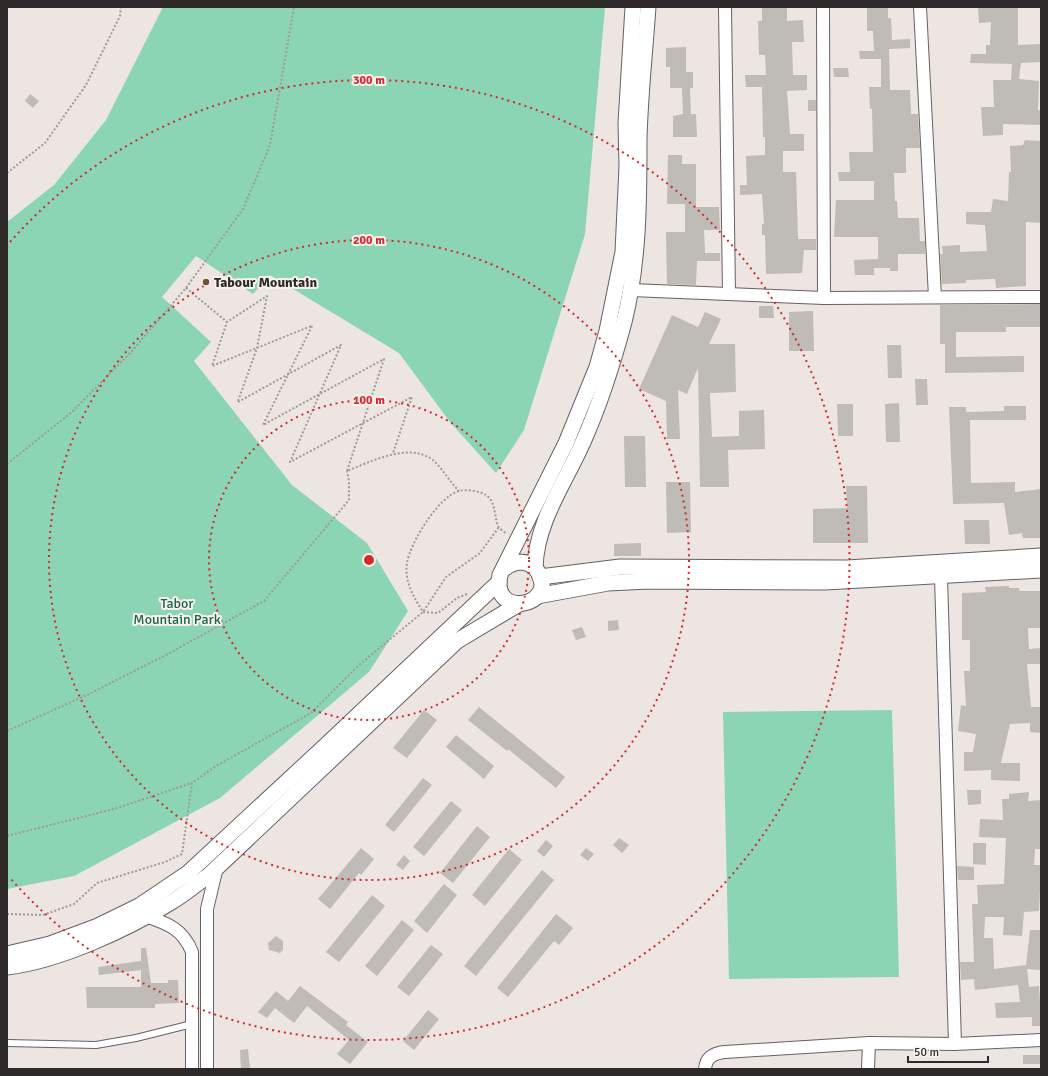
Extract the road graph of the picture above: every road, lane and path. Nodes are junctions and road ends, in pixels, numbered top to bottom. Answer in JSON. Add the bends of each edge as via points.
{"nodes":[{"id":1,"x":121,"y":7,"type":"edge"},
{"id":2,"x":294,"y":7,"type":"edge"},
{"id":3,"x":633,"y":7,"type":"edge"},
{"id":4,"x":648,"y":7,"type":"edge"},
{"id":5,"x":725,"y":7,"type":"edge"},
{"id":6,"x":823,"y":7,"type":"edge"},
{"id":7,"x":920,"y":7,"type":"edge"},
{"id":8,"x":7,"y":173,"type":"edge"},
{"id":9,"x":186,"y":288,"type":"junction"},
{"id":10,"x":631,"y":290,"type":"junction"},
{"id":11,"x":729,"y":294,"type":"junction"},
{"id":12,"x":935,"y":297,"type":"junction"},
{"id":13,"x":1041,"y":297,"type":"edge"},
{"id":14,"x":824,"y":298,"type":"junction"},
{"id":15,"x":227,"y":322,"type":"junction"},
{"id":16,"x":257,"y":348,"type":"junction"},
{"id":17,"x":288,"y":374,"type":"junction"},
{"id":18,"x":319,"y":394,"type":"junction"},
{"id":19,"x":361,"y":424,"type":"junction"},
{"id":20,"x":393,"y":453,"type":"junction"},
{"id":21,"x":7,"y":464,"type":"edge"},
{"id":22,"x":347,"y":471,"type":"junction"},
{"id":23,"x":459,"y":490,"type":"junction"},
{"id":24,"x":499,"y":527,"type":"junction"},
{"id":25,"x":516,"y":544,"type":"junction"},
{"id":26,"x":1041,"y":556,"type":"edge"},
{"id":27,"x":1041,"y":570,"type":"edge"},
{"id":28,"x":537,"y":573,"type":"junction"},
{"id":29,"x":501,"y":576,"type":"junction"},
{"id":30,"x":941,"y":577,"type":"junction"},
{"id":31,"x":486,"y":594,"type":"junction"},
{"id":32,"x":537,"y":596,"type":"junction"},
{"id":33,"x":519,"y":604,"type":"junction"},
{"id":34,"x":423,"y":612,"type":"junction"},
{"id":35,"x":7,"y":731,"type":"edge"},
{"id":36,"x":192,"y":783,"type":"junction"},
{"id":37,"x":7,"y":836,"type":"edge"},
{"id":38,"x":217,"y":867,"type":"junction"},
{"id":39,"x":7,"y":914,"type":"edge"},
{"id":40,"x":145,"y":916,"type":"junction"},
{"id":41,"x":7,"y":954,"type":"edge"},
{"id":42,"x":7,"y":967,"type":"edge"},
{"id":43,"x":207,"y":1020,"type":"junction"},
{"id":44,"x":192,"y":1024,"type":"junction"},
{"id":45,"x":1041,"y":1040,"type":"edge"},
{"id":46,"x":7,"y":1043,"type":"edge"},
{"id":47,"x":869,"y":1043,"type":"junction"},
{"id":48,"x":955,"y":1044,"type":"junction"},
{"id":49,"x":192,"y":1069,"type":"edge"},
{"id":50,"x":207,"y":1069,"type":"edge"},
{"id":51,"x":705,"y":1069,"type":"edge"},
{"id":52,"x":868,"y":1069,"type":"edge"}],
"edges":[{"from":1,"to":8,"type":"path","via":[[120,16],[86,85],[45,143]]},
{"from":2,"to":9,"type":"path","via":[[270,145],[243,209]]},
{"from":3,"to":25,"type":"street","via":[[626,124],[626,207],[623,252],[617,286],[597,367],[566,443]]},
{"from":4,"to":10,"type":"street","via":[[642,91],[637,240]]},
{"from":5,"to":11,"type":"street"},
{"from":6,"to":14,"type":"street"},
{"from":7,"to":12,"type":"street"},
{"from":9,"to":15,"type":"path"},
{"from":9,"to":21,"type":"path","via":[[131,352],[72,412]]},
{"from":10,"to":11,"type":"street"},
{"from":10,"to":28,"type":"street","via":[[613,363],[599,404],[542,528],[535,550]]},
{"from":11,"to":14,"type":"street"},
{"from":12,"to":13,"type":"street"},
{"from":12,"to":14,"type":"street"},
{"from":15,"to":16,"type":"path","via":[[212,366]]},
{"from":15,"to":16,"type":"path","via":[[268,296]]},
{"from":16,"to":17,"type":"path","via":[[312,326]]},
{"from":16,"to":17,"type":"path","via":[[238,402]]},
{"from":17,"to":18,"type":"path","via":[[341,345]]},
{"from":17,"to":18,"type":"path","via":[[263,425]]},
{"from":18,"to":19,"type":"path","via":[[384,359]]},
{"from":18,"to":19,"type":"path","via":[[290,462]]},
{"from":19,"to":20,"type":"path","via":[[412,397]]},
{"from":19,"to":22,"type":"path"},
{"from":20,"to":22,"type":"path"},
{"from":20,"to":23,"type":"path","via":[[418,454],[434,461]]},
{"from":22,"to":35,"type":"path","via":[[349,500],[264,601],[166,655]]},
{"from":23,"to":24,"type":"path","via":[[476,491],[490,499]]},
{"from":23,"to":34,"type":"path","via":[[440,503],[416,536],[406,564],[409,587]]},
{"from":24,"to":25,"type":"path"},
{"from":24,"to":34,"type":"path","via":[[480,553],[446,577]]},
{"from":25,"to":29,"type":"street"},
{"from":26,"to":28,"type":"street","via":[[847,568],[620,567]]},
{"from":27,"to":30,"type":"street"},
{"from":28,"to":29,"type":"street","via":[[522,562],[509,565]]},
{"from":28,"to":32,"type":"street","via":[[541,587]]},
{"from":29,"to":31,"type":"street"},
{"from":29,"to":33,"type":"street","via":[[502,595],[507,600]]},
{"from":30,"to":32,"type":"street","via":[[825,582],[649,580],[608,583]]},
{"from":30,"to":48,"type":"street"},
{"from":31,"to":34,"type":"path","via":[[471,593],[458,598],[438,612]]},
{"from":31,"to":41,"type":"street","via":[[188,873],[139,906],[98,926],[50,944]]},
{"from":32,"to":33,"type":"street","via":[[528,603]]},
{"from":33,"to":38,"type":"street","via":[[457,641]]},
{"from":34,"to":36,"type":"path","via":[[359,665],[311,713],[216,766]]},
{"from":36,"to":37,"type":"path","via":[[114,809]]},
{"from":36,"to":39,"type":"path","via":[[182,854],[97,883],[74,904],[43,915]]},
{"from":38,"to":40,"type":"street","via":[[174,901]]},
{"from":38,"to":43,"type":"street","via":[[207,909]]},
{"from":40,"to":42,"type":"street","via":[[79,948],[50,958]]},
{"from":40,"to":44,"type":"street","via":[[171,925],[188,941],[192,952]]},
{"from":43,"to":44,"type":"street"},
{"from":43,"to":50,"type":"street"},
{"from":44,"to":46,"type":"lane","via":[[96,1045]]},
{"from":44,"to":49,"type":"street"},
{"from":45,"to":48,"type":"street"},
{"from":47,"to":48,"type":"street"},
{"from":47,"to":51,"type":"street","via":[[717,1053],[709,1058]]},
{"from":47,"to":52,"type":"street"}]}
